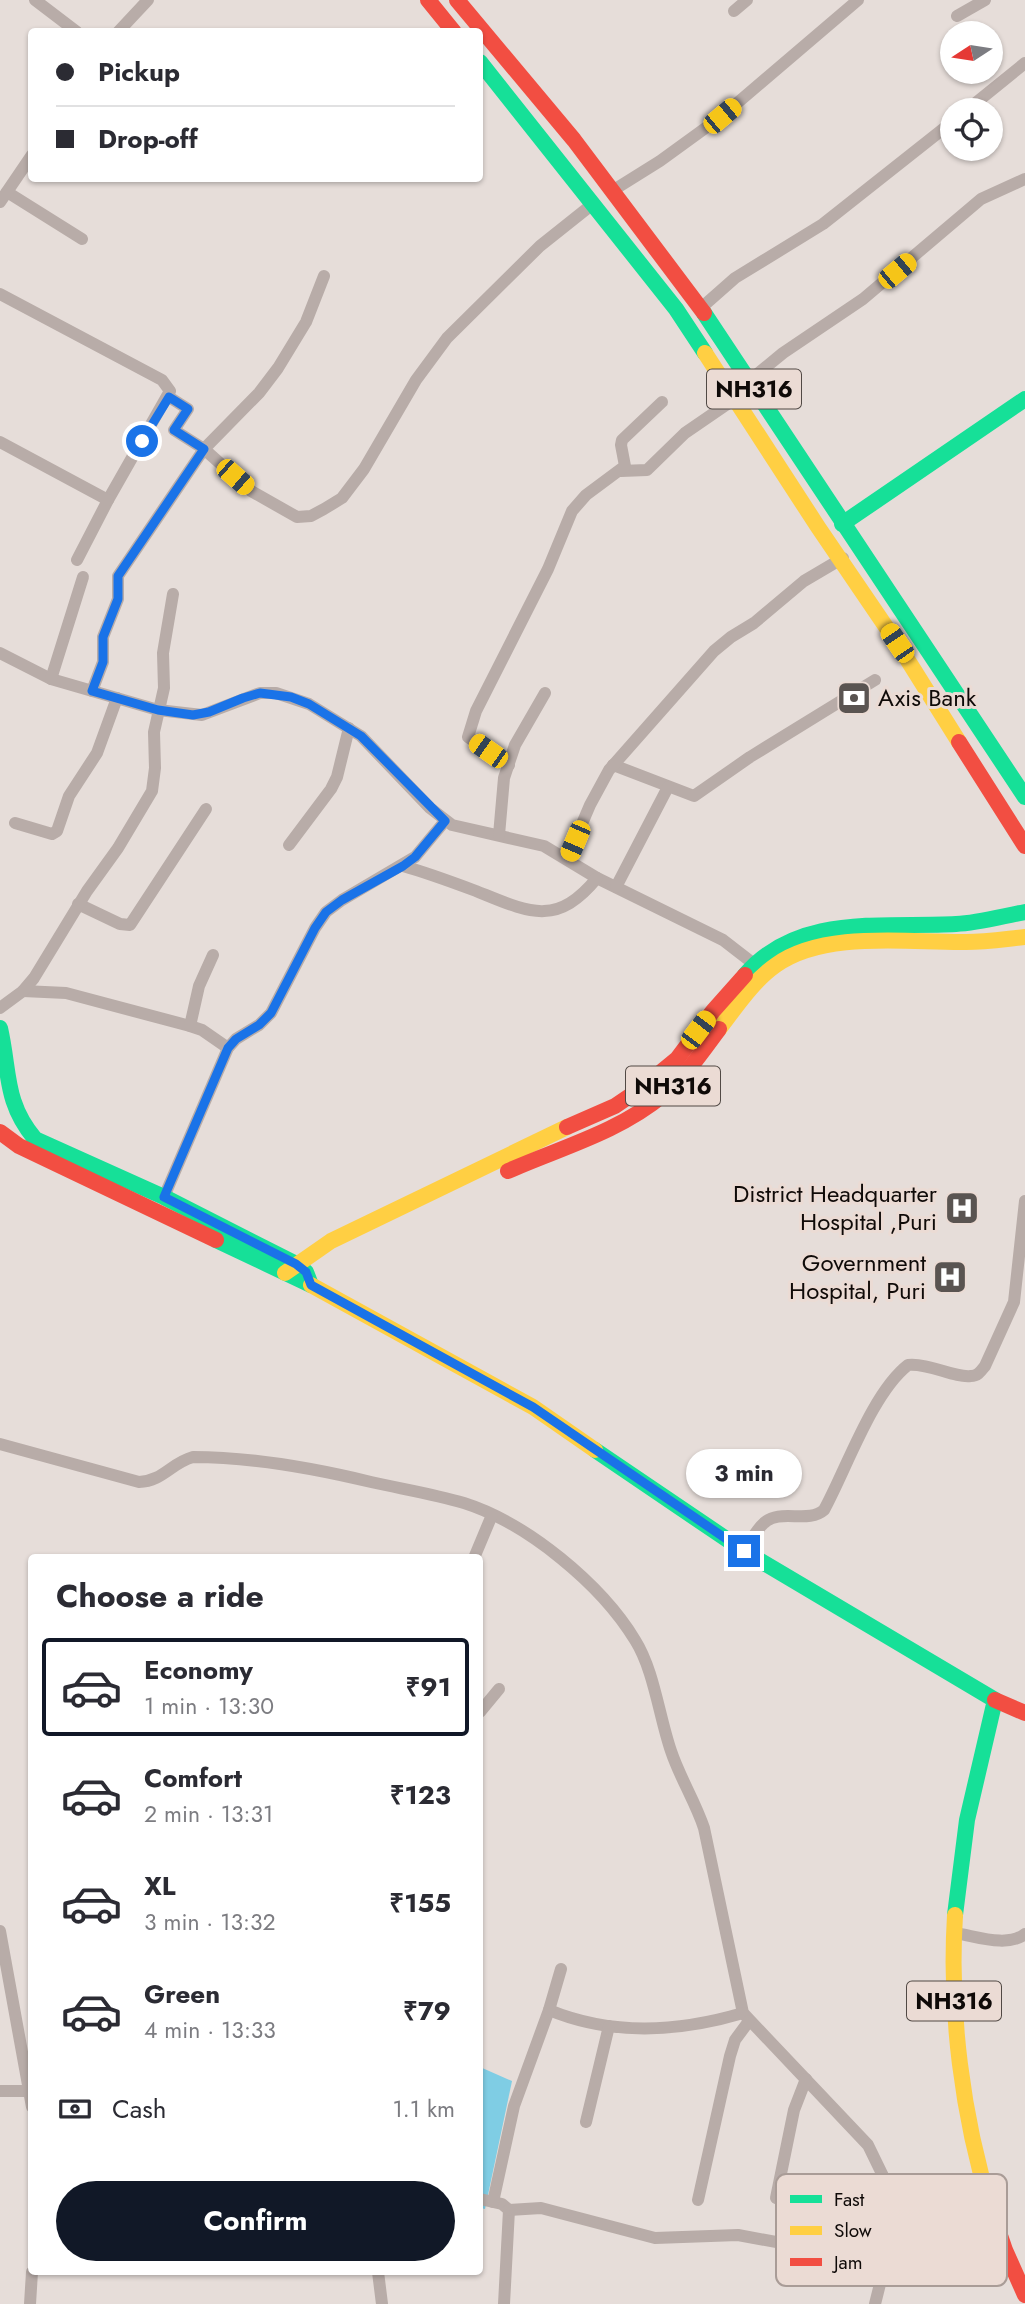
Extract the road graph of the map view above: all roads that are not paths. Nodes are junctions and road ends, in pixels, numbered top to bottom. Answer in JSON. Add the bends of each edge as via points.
{"nodes":[{"id":1,"x":35,"y":0,"type":"edge"},
{"id":2,"x":148,"y":0,"type":"edge"},
{"id":3,"x":428,"y":0,"type":"edge"},
{"id":4,"x":457,"y":0,"type":"edge"},
{"id":5,"x":747,"y":0,"type":"edge"},
{"id":6,"x":858,"y":0,"type":"edge"},
{"id":7,"x":985,"y":0,"type":"edge"},
{"id":8,"x":734,"y":11,"type":"dead end"},
{"id":9,"x":957,"y":16,"type":"dead end"},
{"id":10,"x":72,"y":28,"type":"edge"},
{"id":11,"x":122,"y":28,"type":"edge"},
{"id":12,"x":451,"y":28,"type":"edge"},
{"id":13,"x":480,"y":28,"type":"edge"},
{"id":14,"x":483,"y":31,"type":"edge"},
{"id":15,"x":1025,"y":63,"type":"edge"},
{"id":16,"x":483,"y":66,"type":"edge"},
{"id":17,"x":982,"y":98,"type":"edge"},
{"id":18,"x":940,"y":131,"type":"edge"},
{"id":19,"x":28,"y":161,"type":"edge"},
{"id":20,"x":1025,"y":178,"type":"edge"},
{"id":21,"x":612,"y":191,"type":"junction"},
{"id":22,"x":4,"y":197,"type":"edge"},
{"id":23,"x":594,"y":203,"type":"junction"},
{"id":24,"x":82,"y":239,"type":"dead end"},
{"id":25,"x":324,"y":276,"type":"dead end"},
{"id":26,"x":0,"y":294,"type":"edge"},
{"id":27,"x":701,"y":308,"type":"junction"},
{"id":28,"x":750,"y":381,"type":"junction"},
{"id":29,"x":169,"y":397,"type":"junction"},
{"id":30,"x":736,"y":398,"type":"junction"},
{"id":31,"x":1025,"y":399,"type":"edge"},
{"id":32,"x":662,"y":402,"type":"dead end"},
{"id":33,"x":0,"y":442,"type":"edge"},
{"id":34,"x":204,"y":449,"type":"junction"},
{"id":35,"x":621,"y":471,"type":"junction"},
{"id":36,"x":108,"y":500,"type":"junction"},
{"id":37,"x":842,"y":524,"type":"junction"},
{"id":38,"x":858,"y":547,"type":"junction"},
{"id":39,"x":77,"y":560,"type":"dead end"},
{"id":40,"x":840,"y":560,"type":"junction"},
{"id":41,"x":83,"y":577,"type":"dead end"},
{"id":42,"x":173,"y":594,"type":"dead end"},
{"id":43,"x":0,"y":653,"type":"edge"},
{"id":44,"x":51,"y":680,"type":"junction"},
{"id":45,"x":876,"y":680,"type":"dead end"},
{"id":46,"x":92,"y":691,"type":"junction"},
{"id":47,"x":545,"y":693,"type":"dead end"},
{"id":48,"x":117,"y":698,"type":"junction"},
{"id":49,"x":158,"y":710,"type":"junction"},
{"id":50,"x":349,"y":728,"type":"junction"},
{"id":51,"x":509,"y":765,"type":"junction"},
{"id":52,"x":613,"y":765,"type":"junction"},
{"id":53,"x":668,"y":787,"type":"junction"},
{"id":54,"x":1025,"y":797,"type":"edge"},
{"id":55,"x":206,"y":809,"type":"dead end"},
{"id":56,"x":445,"y":821,"type":"junction"},
{"id":57,"x":15,"y":823,"type":"dead end"},
{"id":58,"x":499,"y":835,"type":"junction"},
{"id":59,"x":289,"y":845,"type":"dead end"},
{"id":60,"x":1025,"y":846,"type":"edge"},
{"id":61,"x":567,"y":859,"type":"junction"},
{"id":62,"x":403,"y":866,"type":"junction"},
{"id":63,"x":597,"y":878,"type":"junction"},
{"id":64,"x":616,"y":887,"type":"junction"},
{"id":65,"x":78,"y":904,"type":"junction"},
{"id":66,"x":1025,"y":912,"type":"edge"},
{"id":67,"x":1025,"y":937,"type":"edge"},
{"id":68,"x":213,"y":955,"type":"dead end"},
{"id":69,"x":754,"y":964,"type":"junction"},
{"id":70,"x":23,"y":991,"type":"junction"},
{"id":71,"x":0,"y":1009,"type":"edge"},
{"id":72,"x":190,"y":1026,"type":"junction"},
{"id":73,"x":0,"y":1028,"type":"edge"},
{"id":74,"x":705,"y":1036,"type":"junction"},
{"id":75,"x":228,"y":1048,"type":"junction"},
{"id":76,"x":21,"y":1126,"type":"junction"},
{"id":77,"x":3,"y":1136,"type":"edge"},
{"id":78,"x":164,"y":1197,"type":"junction"},
{"id":79,"x":1025,"y":1201,"type":"edge"},
{"id":80,"x":299,"y":1275,"type":"junction"},
{"id":81,"x":0,"y":1444,"type":"edge"},
{"id":82,"x":492,"y":1515,"type":"junction"},
{"id":83,"x":744,"y":1551,"type":"junction"},
{"id":84,"x":476,"y":1554,"type":"edge"},
{"id":85,"x":499,"y":1689,"type":"dead end"},
{"id":86,"x":995,"y":1700,"type":"junction"},
{"id":87,"x":483,"y":1708,"type":"edge"},
{"id":88,"x":1025,"y":1713,"type":"edge"},
{"id":89,"x":0,"y":1931,"type":"edge"},
{"id":90,"x":955,"y":1933,"type":"junction"},
{"id":91,"x":1025,"y":1934,"type":"edge"},
{"id":92,"x":561,"y":1969,"type":"dead end"},
{"id":93,"x":549,"y":2010,"type":"junction"},
{"id":94,"x":746,"y":2017,"type":"junction"},
{"id":95,"x":609,"y":2026,"type":"junction"},
{"id":96,"x":28,"y":2064,"type":"edge"},
{"id":97,"x":806,"y":2079,"type":"junction"},
{"id":98,"x":0,"y":2091,"type":"edge"},
{"id":99,"x":28,"y":2091,"type":"edge"},
{"id":100,"x":586,"y":2122,"type":"dead end"},
{"id":101,"x":781,"y":2174,"type":"edge"},
{"id":102,"x":882,"y":2174,"type":"edge"},
{"id":103,"x":981,"y":2174,"type":"edge"},
{"id":104,"x":698,"y":2200,"type":"dead end"},
{"id":105,"x":486,"y":2201,"type":"edge"},
{"id":106,"x":509,"y":2210,"type":"junction"},
{"id":107,"x":776,"y":2242,"type":"edge"},
{"id":108,"x":1007,"y":2253,"type":"edge"},
{"id":109,"x":32,"y":2275,"type":"edge"},
{"id":110,"x":378,"y":2275,"type":"edge"},
{"id":111,"x":880,"y":2286,"type":"edge"},
{"id":112,"x":1025,"y":2295,"type":"edge"},
{"id":113,"x":30,"y":2304,"type":"edge"},
{"id":114,"x":382,"y":2304,"type":"edge"},
{"id":115,"x":504,"y":2304,"type":"edge"},
{"id":116,"x":875,"y":2304,"type":"edge"}],
"edges":[{"from":1,"to":10,"type":"street"},
{"from":2,"to":11,"type":"street"},
{"from":3,"to":12,"type":"main road"},
{"from":4,"to":13,"type":"main road","number":"NH316"},
{"from":5,"to":8,"type":"street"},
{"from":6,"to":21,"type":"street","via":[[722,116]]},
{"from":7,"to":9,"type":"street"},
{"from":14,"to":21,"type":"main road","number":"NH316"},
{"from":15,"to":17,"type":"street"},
{"from":16,"to":23,"type":"main road","number":"NH316"},
{"from":18,"to":27,"type":"street","via":[[823,224],[735,278]]},
{"from":19,"to":22,"type":"street"},
{"from":20,"to":28,"type":"street","via":[[981,199],[863,299]]},
{"from":21,"to":27,"type":"main road","number":"NH316"},
{"from":22,"to":24,"type":"street"},
{"from":23,"to":30,"type":"main road","number":"NH316","via":[[677,309]]},
{"from":23,"to":34,"type":"street","via":[[540,246],[447,338],[342,498],[311,516],[298,517],[251,491]]},
{"from":25,"to":34,"type":"street","via":[[306,322],[278,369]]},
{"from":26,"to":29,"type":"street","via":[[162,380]]},
{"from":27,"to":28,"type":"main road","number":"NH316"},
{"from":28,"to":30,"type":"street"},
{"from":28,"to":37,"type":"main road","number":"NH316"},
{"from":29,"to":34,"type":"street","via":[[188,409],[174,430]]},
{"from":29,"to":36,"type":"street"},
{"from":30,"to":35,"type":"street","via":[[685,433],[647,470]]},
{"from":30,"to":40,"type":"main road","number":"NH316"},
{"from":31,"to":37,"type":"main road"},
{"from":32,"to":35,"type":"street","via":[[622,440],[626,461]]},
{"from":33,"to":36,"type":"street"},
{"from":34,"to":46,"type":"street","via":[[118,576],[118,599],[103,637],[103,662]]},
{"from":35,"to":51,"type":"street","via":[[586,495],[572,511],[476,711],[468,737]]},
{"from":36,"to":39,"type":"street"},
{"from":37,"to":38,"type":"main road","number":"NH316"},
{"from":38,"to":40,"type":"street"},
{"from":38,"to":54,"type":"main road","number":"NH316"},
{"from":40,"to":52,"type":"street","via":[[804,581],[714,651]]},
{"from":40,"to":60,"type":"main road","number":"NH316"},
{"from":41,"to":44,"type":"street"},
{"from":42,"to":49,"type":"street"},
{"from":43,"to":44,"type":"street"},
{"from":44,"to":46,"type":"street"},
{"from":45,"to":53,"type":"street","via":[[750,757],[700,794],[687,795]]},
{"from":46,"to":48,"type":"street"},
{"from":47,"to":51,"type":"street"},
{"from":48,"to":49,"type":"street"},
{"from":48,"to":57,"type":"street","via":[[100,746],[69,796],[57,831],[46,833]]},
{"from":49,"to":50,"type":"street","via":[[202,715],[243,698],[276,693],[309,704]]},
{"from":49,"to":65,"type":"street","via":[[152,791]]},
{"from":50,"to":56,"type":"street"},
{"from":50,"to":59,"type":"street","via":[[331,789]]},
{"from":51,"to":58,"type":"street"},
{"from":52,"to":53,"type":"street"},
{"from":52,"to":61,"type":"street"},
{"from":53,"to":64,"type":"street"},
{"from":55,"to":65,"type":"street","via":[[130,925]]},
{"from":56,"to":58,"type":"street"},
{"from":56,"to":62,"type":"street"},
{"from":58,"to":61,"type":"street","via":[[544,846]]},
{"from":61,"to":63,"type":"street"},
{"from":62,"to":63,"type":"street","via":[[540,912],[575,902]]},
{"from":62,"to":75,"type":"street","via":[[326,912],[271,1013]]},
{"from":63,"to":64,"type":"street"},
{"from":64,"to":69,"type":"street","via":[[723,940]]},
{"from":65,"to":70,"type":"street"},
{"from":66,"to":69,"type":"main road","number":"NH316","via":[[959,924],[858,926],[808,933]]},
{"from":67,"to":74,"type":"main road","number":"NH316","via":[[866,942],[791,956],[766,973]]},
{"from":68,"to":72,"type":"street","via":[[199,986]]},
{"from":69,"to":74,"type":"main road","number":"NH316"},
{"from":70,"to":71,"type":"street"},
{"from":70,"to":72,"type":"street","via":[[66,993]]},
{"from":72,"to":75,"type":"street"},
{"from":73,"to":76,"type":"main road","via":[[9,1105]]},
{"from":74,"to":80,"type":"main road","number":"NH316","via":[[615,1106],[331,1241]]},
{"from":75,"to":78,"type":"street"},
{"from":76,"to":77,"type":"main road"},
{"from":76,"to":78,"type":"main road","via":[[35,1139]]},
{"from":77,"to":80,"type":"main road"},
{"from":78,"to":80,"type":"main road"},
{"from":79,"to":83,"type":"street","via":[[1014,1302],[985,1366],[972,1376],[908,1365],[892,1381],[860,1434],[824,1510],[819,1515],[771,1518]]},
{"from":80,"to":83,"type":"main road","via":[[533,1407]]},
{"from":81,"to":82,"type":"street","via":[[139,1482],[160,1478],[193,1457],[311,1468],[465,1503]]},
{"from":82,"to":84,"type":"street"},
{"from":82,"to":94,"type":"street","via":[[530,1534],[559,1557],[620,1617],[637,1643],[681,1779],[704,1828]]},
{"from":83,"to":86,"type":"main road"},
{"from":85,"to":87,"type":"street"},
{"from":86,"to":88,"type":"main road"},
{"from":86,"to":90,"type":"main road","number":"NH316","via":[[968,1811]]},
{"from":89,"to":96,"type":"street"},
{"from":90,"to":91,"type":"street","via":[[1006,1941]]},
{"from":90,"to":103,"type":"main road","number":"NH316","via":[[958,2050]]},
{"from":92,"to":93,"type":"street"},
{"from":93,"to":95,"type":"street"},
{"from":93,"to":105,"type":"street"},
{"from":94,"to":95,"type":"street","via":[[689,2027]]},
{"from":94,"to":97,"type":"street"},
{"from":94,"to":104,"type":"street","via":[[730,2056]]},
{"from":95,"to":100,"type":"street"},
{"from":97,"to":101,"type":"street","via":[[794,2110]]},
{"from":97,"to":102,"type":"street","via":[[867,2145]]},
{"from":98,"to":99,"type":"street"},
{"from":105,"to":106,"type":"street"},
{"from":106,"to":107,"type":"street","via":[[541,2208],[655,2238],[737,2235]]},
{"from":106,"to":115,"type":"street"},
{"from":108,"to":112,"type":"main road","number":"NH316"},
{"from":109,"to":113,"type":"street"},
{"from":110,"to":114,"type":"street"},
{"from":111,"to":116,"type":"street"}]}
